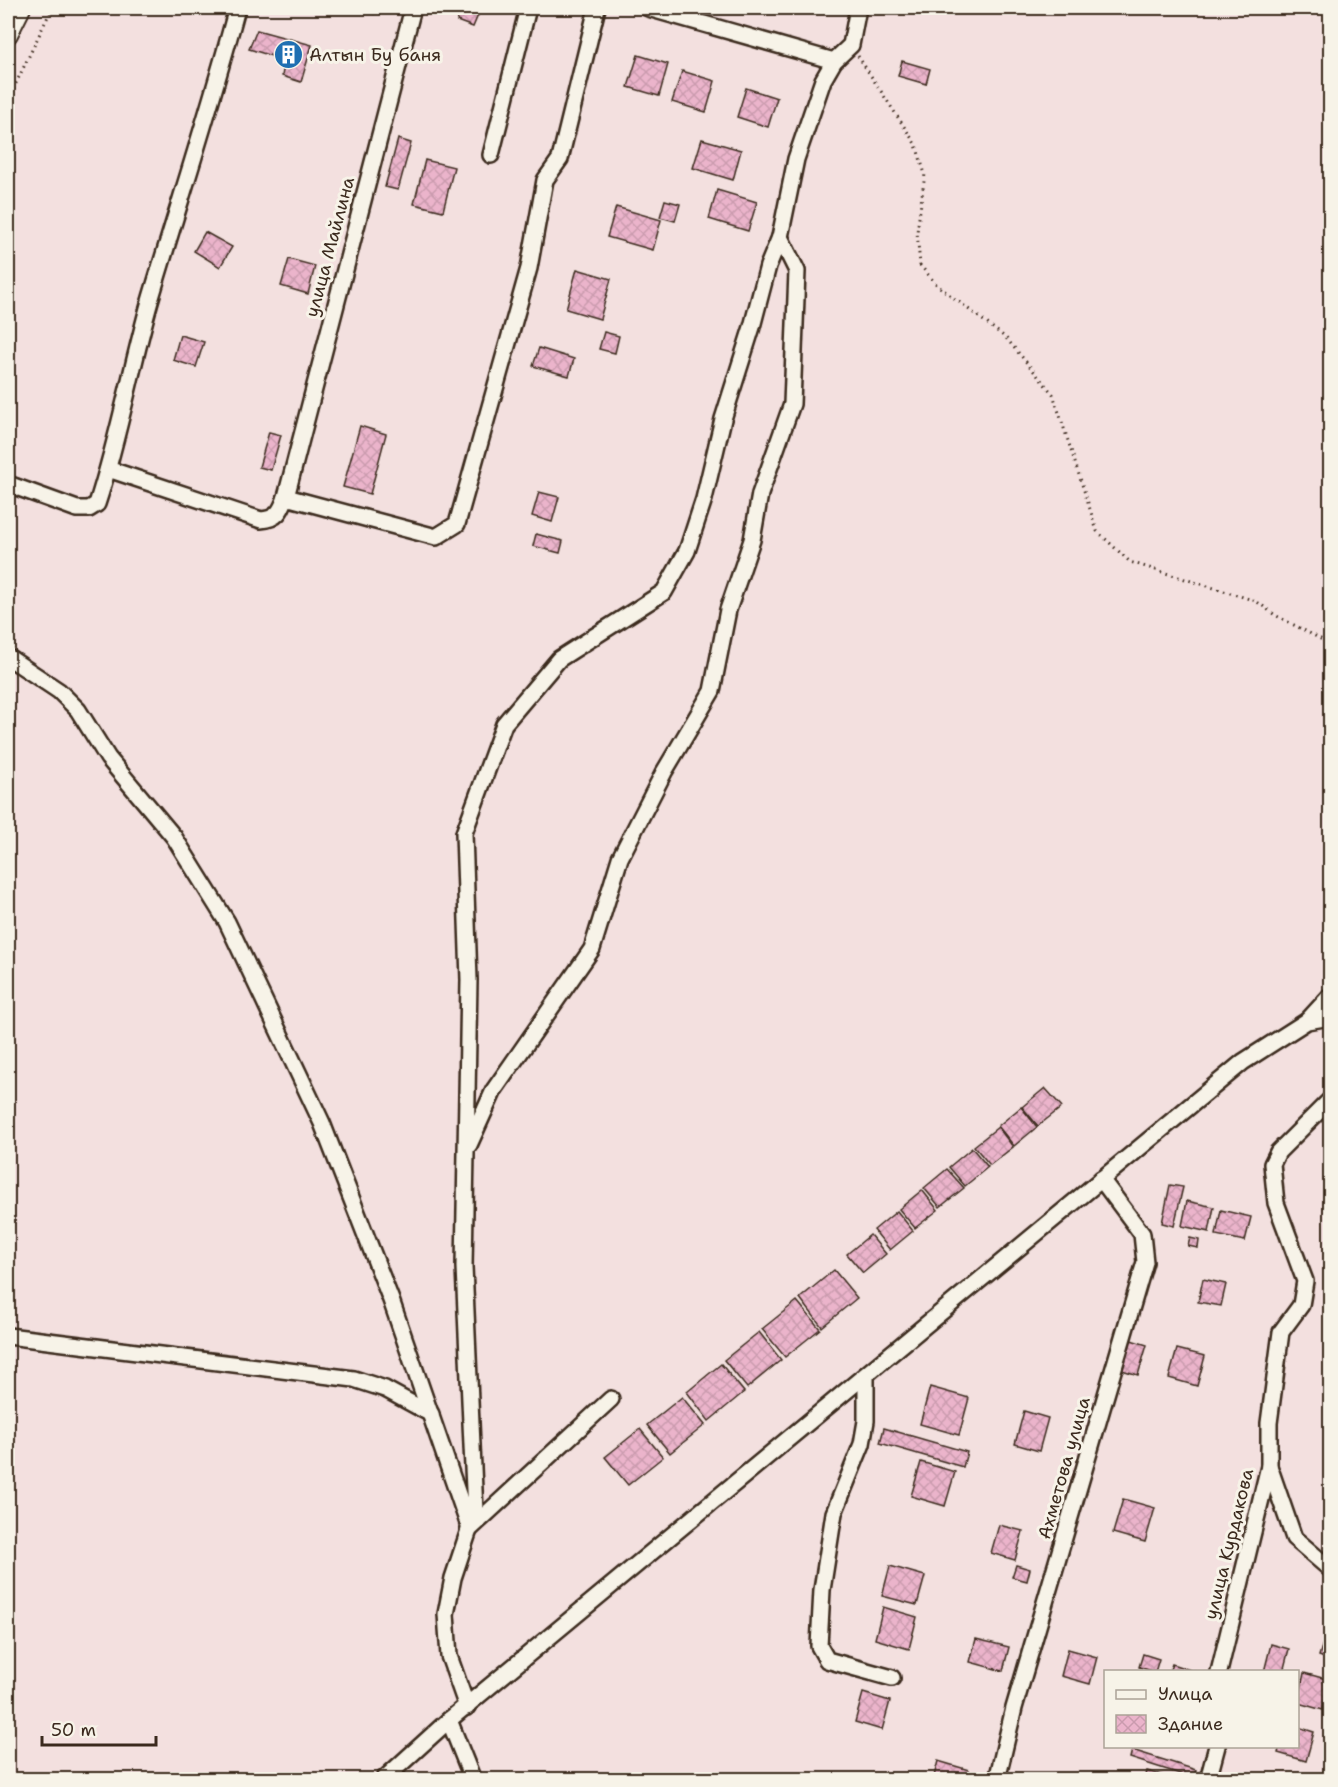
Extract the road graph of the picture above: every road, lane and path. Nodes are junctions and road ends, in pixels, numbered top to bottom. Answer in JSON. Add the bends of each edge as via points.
{"nodes":[{"id":1,"x":21,"y":8,"type":"edge"},
{"id":2,"x":52,"y":8,"type":"edge"},
{"id":3,"x":237,"y":8,"type":"edge"},
{"id":4,"x":413,"y":8,"type":"edge"},
{"id":5,"x":528,"y":8,"type":"edge"},
{"id":6,"x":597,"y":8,"type":"edge"},
{"id":7,"x":648,"y":8,"type":"edge"},
{"id":8,"x":858,"y":8,"type":"edge"},
{"id":9,"x":8,"y":34,"type":"edge"},
{"id":10,"x":851,"y":45,"type":"junction"},
{"id":11,"x":834,"y":61,"type":"junction"},
{"id":12,"x":8,"y":100,"type":"edge"},
{"id":13,"x":490,"y":156,"type":"dead end"},
{"id":14,"x":780,"y":237,"type":"junction"},
{"id":15,"x":108,"y":469,"type":"junction"},
{"id":16,"x":8,"y":484,"type":"edge"},
{"id":17,"x":286,"y":497,"type":"junction"},
{"id":18,"x":1330,"y":644,"type":"edge"},
{"id":19,"x":8,"y":657,"type":"edge"},
{"id":20,"x":1330,"y":996,"type":"edge"},
{"id":21,"x":1330,"y":1017,"type":"edge"},
{"id":22,"x":1307,"y":1021,"type":"junction"},
{"id":23,"x":1330,"y":1100,"type":"edge"},
{"id":24,"x":466,"y":1153,"type":"junction"},
{"id":25,"x":1101,"y":1179,"type":"junction"},
{"id":26,"x":8,"y":1336,"type":"edge"},
{"id":27,"x":866,"y":1376,"type":"junction"},
{"id":28,"x":611,"y":1399,"type":"dead end"},
{"id":29,"x":431,"y":1414,"type":"junction"},
{"id":30,"x":1269,"y":1466,"type":"junction"},
{"id":31,"x":470,"y":1529,"type":"junction"},
{"id":32,"x":1330,"y":1569,"type":"edge"},
{"id":33,"x":1219,"y":1670,"type":"edge"},
{"id":34,"x":892,"y":1678,"type":"dead end"},
{"id":35,"x":467,"y":1707,"type":"junction"},
{"id":36,"x":449,"y":1720,"type":"junction"},
{"id":37,"x":1216,"y":1748,"type":"edge"},
{"id":38,"x":383,"y":1779,"type":"edge"},
{"id":39,"x":473,"y":1779,"type":"edge"},
{"id":40,"x":997,"y":1779,"type":"edge"},
{"id":41,"x":1208,"y":1779,"type":"edge"}],
"edges":[{"from":1,"to":9,"type":"main road"},
{"from":2,"to":12,"type":"path"},
{"from":3,"to":15,"type":"street","via":[[150,303]]},
{"from":4,"to":17,"type":"street","name":"улица Майлина"},
{"from":5,"to":13,"type":"street"},
{"from":6,"to":17,"type":"street","via":[[560,159],[545,180],[530,268],[457,524],[436,537]]},
{"from":7,"to":11,"type":"street"},
{"from":8,"to":10,"type":"street"},
{"from":10,"to":11,"type":"street"},
{"from":10,"to":18,"type":"path","via":[[916,145],[926,174],[917,232],[920,265],[937,285],[1006,338],[1053,394],[1097,531],[1130,562],[1256,601]]},
{"from":11,"to":14,"type":"street","via":[[823,80],[796,159]]},
{"from":14,"to":24,"type":"street","via":[[797,271],[792,404],[760,494],[752,540],[728,610],[712,692],[664,772],[620,858],[592,949],[494,1090]]},
{"from":14,"to":24,"type":"street","via":[[768,266],[687,550],[664,592],[559,659],[504,724],[464,833],[469,980]]},
{"from":15,"to":16,"type":"street","via":[[97,504],[88,509],[77,509]]},
{"from":15,"to":17,"type":"street","via":[[261,520],[280,512]]},
{"from":19,"to":29,"type":"street","via":[[59,691],[78,710],[108,758],[174,837],[227,922],[322,1123]]},
{"from":20,"to":22,"type":"street"},
{"from":21,"to":22,"type":"street"},
{"from":22,"to":25,"type":"street","via":[[1243,1062]]},
{"from":23,"to":30,"type":"street","name":"улица Курдакова","via":[[1278,1152],[1272,1164],[1276,1203],[1305,1281],[1301,1305],[1281,1332],[1269,1423]]},
{"from":24,"to":31,"type":"street","via":[[464,1267],[475,1512]]},
{"from":25,"to":27,"type":"street"},
{"from":25,"to":40,"type":"street","name":"Ахметова улица","via":[[1142,1234],[1145,1262],[1014,1708]]},
{"from":26,"to":29,"type":"street","via":[[354,1379],[385,1389]]},
{"from":27,"to":34,"type":"street","via":[[867,1421],[862,1444],[830,1527],[819,1646],[826,1660]]},
{"from":27,"to":35,"type":"street"},
{"from":28,"to":31,"type":"street"},
{"from":29,"to":31,"type":"street"},
{"from":30,"to":32,"type":"street","via":[[1294,1538]]},
{"from":30,"to":33,"type":"street","name":"улица Курдакова"},
{"from":31,"to":35,"type":"street","via":[[453,1578],[446,1614],[449,1656]]},
{"from":35,"to":36,"type":"street"},
{"from":36,"to":38,"type":"street"},
{"from":36,"to":39,"type":"street"},
{"from":37,"to":41,"type":"street"}]}
